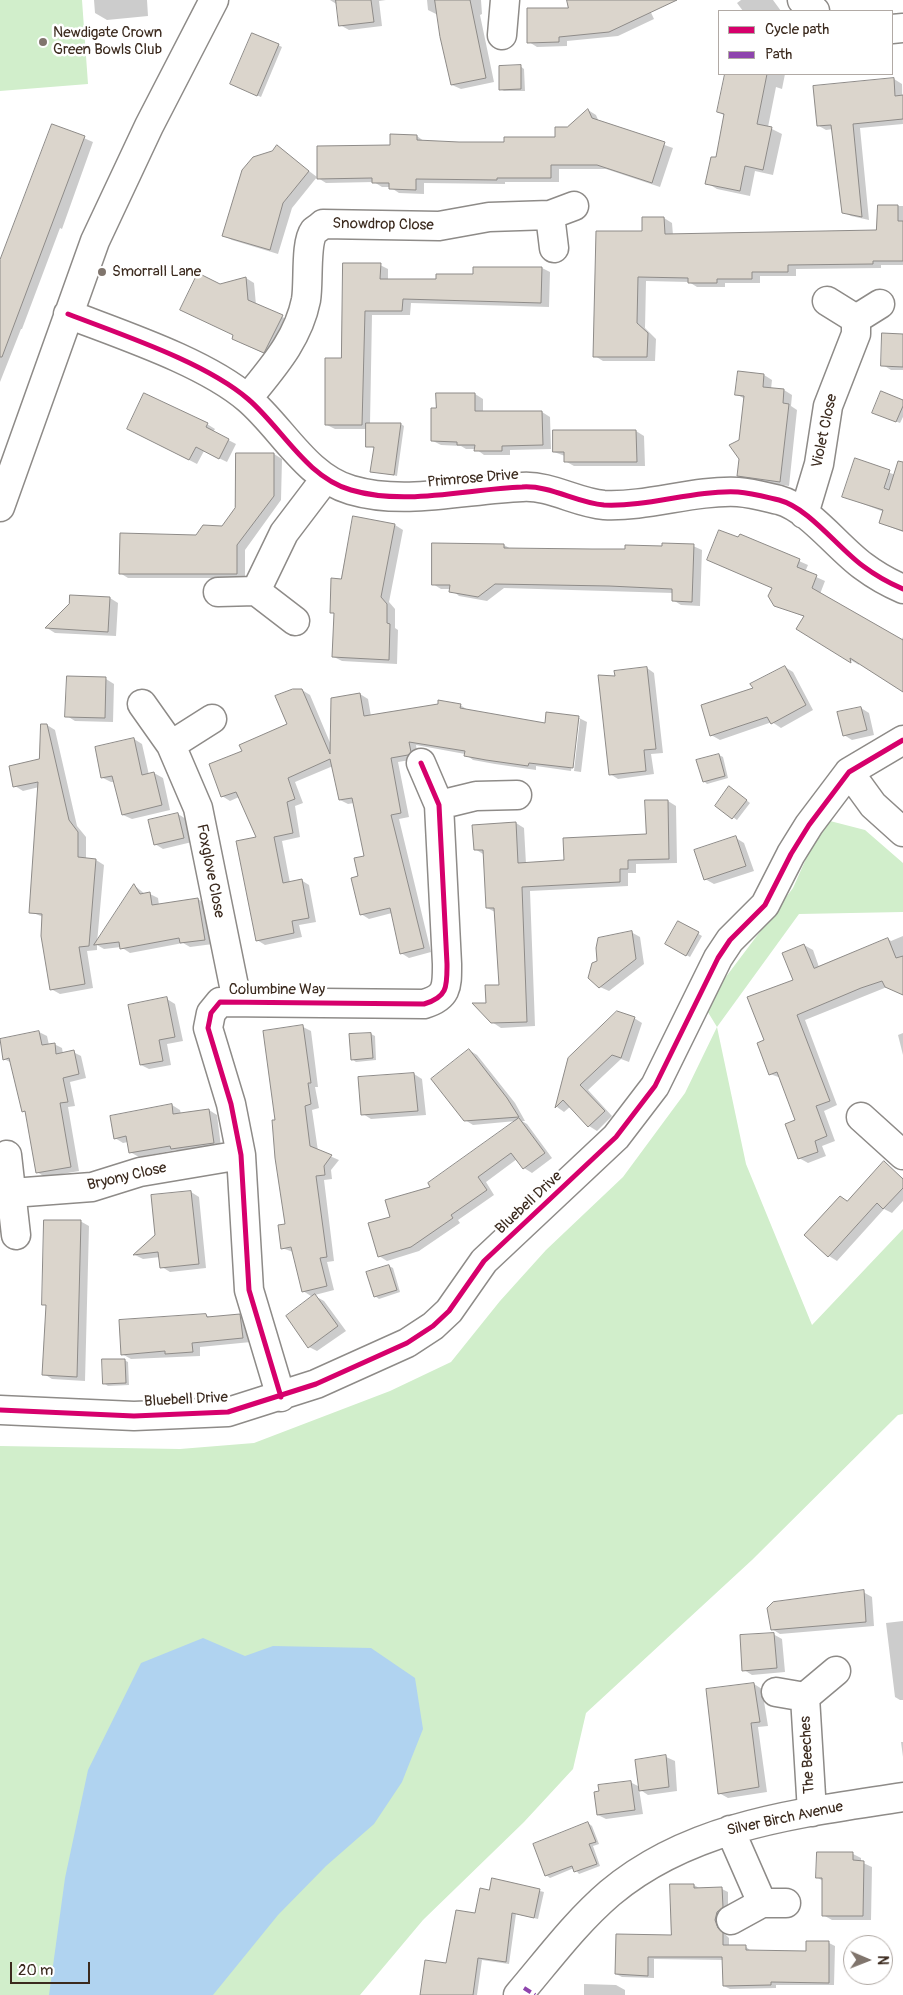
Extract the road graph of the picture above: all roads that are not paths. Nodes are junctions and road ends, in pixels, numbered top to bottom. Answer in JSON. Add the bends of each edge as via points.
{"nodes":[{"id":1,"x":214,"y":0,"type":"edge"},
{"id":2,"x":505,"y":0,"type":"edge"},
{"id":3,"x":802,"y":0,"type":"edge"},
{"id":4,"x":814,"y":10,"type":"edge"},
{"id":5,"x":502,"y":35,"type":"dead end"},
{"id":6,"x":554,"y":248,"type":"dead end"},
{"id":7,"x":827,"y":301,"type":"dead end"},
{"id":8,"x":880,"y":304,"type":"dead end"},
{"id":9,"x":68,"y":314,"type":"junction"},
{"id":10,"x":856,"y":319,"type":"junction"},
{"id":11,"x":248,"y":398,"type":"junction"},
{"id":12,"x":325,"y":479,"type":"junction"},
{"id":13,"x":0,"y":507,"type":"edge"},
{"id":14,"x":804,"y":514,"type":"junction"},
{"id":15,"x":903,"y":589,"type":"edge"},
{"id":16,"x":256,"y":591,"type":"junction"},
{"id":17,"x":218,"y":592,"type":"dead end"},
{"id":18,"x":294,"y":621,"type":"dead end"},
{"id":19,"x":142,"y":704,"type":"dead end"},
{"id":20,"x":212,"y":719,"type":"dead end"},
{"id":21,"x":903,"y":740,"type":"edge"},
{"id":22,"x":171,"y":745,"type":"junction"},
{"id":23,"x":421,"y":763,"type":"dead end"},
{"id":24,"x":849,"y":772,"type":"junction"},
{"id":25,"x":517,"y":795,"type":"dead end"},
{"id":26,"x":439,"y":805,"type":"junction"},
{"id":27,"x":903,"y":832,"type":"edge"},
{"id":28,"x":237,"y":1001,"type":"junction"},
{"id":29,"x":861,"y":1117,"type":"dead end"},
{"id":30,"x":900,"y":1145,"type":"edge"},
{"id":31,"x":7,"y":1155,"type":"dead end"},
{"id":32,"x":241,"y":1155,"type":"junction"},
{"id":33,"x":12,"y":1193,"type":"junction"},
{"id":34,"x":16,"y":1235,"type":"dead end"},
{"id":35,"x":281,"y":1397,"type":"junction"},
{"id":36,"x":0,"y":1410,"type":"edge"},
{"id":37,"x":836,"y":1671,"type":"dead end"},
{"id":38,"x":776,"y":1692,"type":"dead end"},
{"id":39,"x":805,"y":1697,"type":"junction"},
{"id":40,"x":903,"y":1797,"type":"edge"},
{"id":41,"x":812,"y":1812,"type":"junction"},
{"id":42,"x":730,"y":1830,"type":"junction"},
{"id":43,"x":732,"y":1920,"type":"dead end"},
{"id":44,"x":518,"y":1995,"type":"edge"}],
"edges":[{"from":1,"to":9,"type":"street","via":[[121,184],[95,241]]},
{"from":2,"to":5,"type":"street"},
{"from":3,"to":4,"type":"street"},
{"from":6,"to":11,"type":"street","name":"Snowdrop Close","via":[[562,210],[439,226],[323,224],[310,242],[306,301],[299,324],[283,355]]},
{"from":7,"to":10,"type":"street"},
{"from":8,"to":10,"type":"street"},
{"from":9,"to":11,"type":"street","name":"Primrose Drive","via":[[209,373]]},
{"from":9,"to":13,"type":"street"},
{"from":10,"to":14,"type":"street","name":"Violet Close","via":[[856,334],[828,406],[819,464]]},
{"from":11,"to":12,"type":"street","name":"Primrose Drive"},
{"from":12,"to":14,"type":"street","name":"Primrose Drive","via":[[350,490],[374,495],[416,496],[526,486],[601,505],[628,505],[737,492],[783,501]]},
{"from":12,"to":16,"type":"street","via":[[284,533]]},
{"from":14,"to":15,"type":"street","name":"Primrose Drive","via":[[862,566]]},
{"from":16,"to":17,"type":"street"},
{"from":16,"to":18,"type":"street"},
{"from":19,"to":22,"type":"street","name":"Foxglove Close"},
{"from":20,"to":22,"type":"street"},
{"from":21,"to":24,"type":"street","name":"Bluebell Drive"},
{"from":22,"to":28,"type":"street","name":"Foxglove Close","via":[[198,808]]},
{"from":23,"to":26,"type":"street","name":"Columbine Way"},
{"from":24,"to":27,"type":"street","via":[[873,805]]},
{"from":24,"to":35,"type":"street","name":"Bluebell Drive","via":[[809,825],[765,905],[730,940],[718,958],[655,1086],[616,1137],[484,1261],[434,1326],[398,1347]]},
{"from":25,"to":26,"type":"street","via":[[476,796]]},
{"from":26,"to":28,"type":"street","name":"Columbine Way","via":[[447,984],[436,1000],[424,1004]]},
{"from":28,"to":32,"type":"street","name":"Columbine Way","via":[[220,1002],[211,1013],[208,1028],[231,1104]]},
{"from":29,"to":30,"type":"street"},
{"from":31,"to":33,"type":"street"},
{"from":32,"to":33,"type":"street","name":"Bryony Close","via":[[140,1172],[92,1187]]},
{"from":32,"to":35,"type":"street","name":"Columbine Way","via":[[249,1290]]},
{"from":33,"to":34,"type":"street"},
{"from":35,"to":36,"type":"street","name":"Bluebell Drive","via":[[228,1412],[134,1416]]},
{"from":37,"to":39,"type":"street","name":"The Beeches"},
{"from":38,"to":39,"type":"street","name":"The Beeches"},
{"from":39,"to":41,"type":"street","name":"The Beeches"},
{"from":40,"to":41,"type":"street","name":"Silver Birch Avenue"},
{"from":41,"to":42,"type":"street","name":"Silver Birch Avenue"},
{"from":42,"to":43,"type":"street","via":[[774,1903]]},
{"from":42,"to":44,"type":"street","name":"Silver Birch Avenue","via":[[692,1844],[647,1867],[610,1893],[568,1934]]}]}
